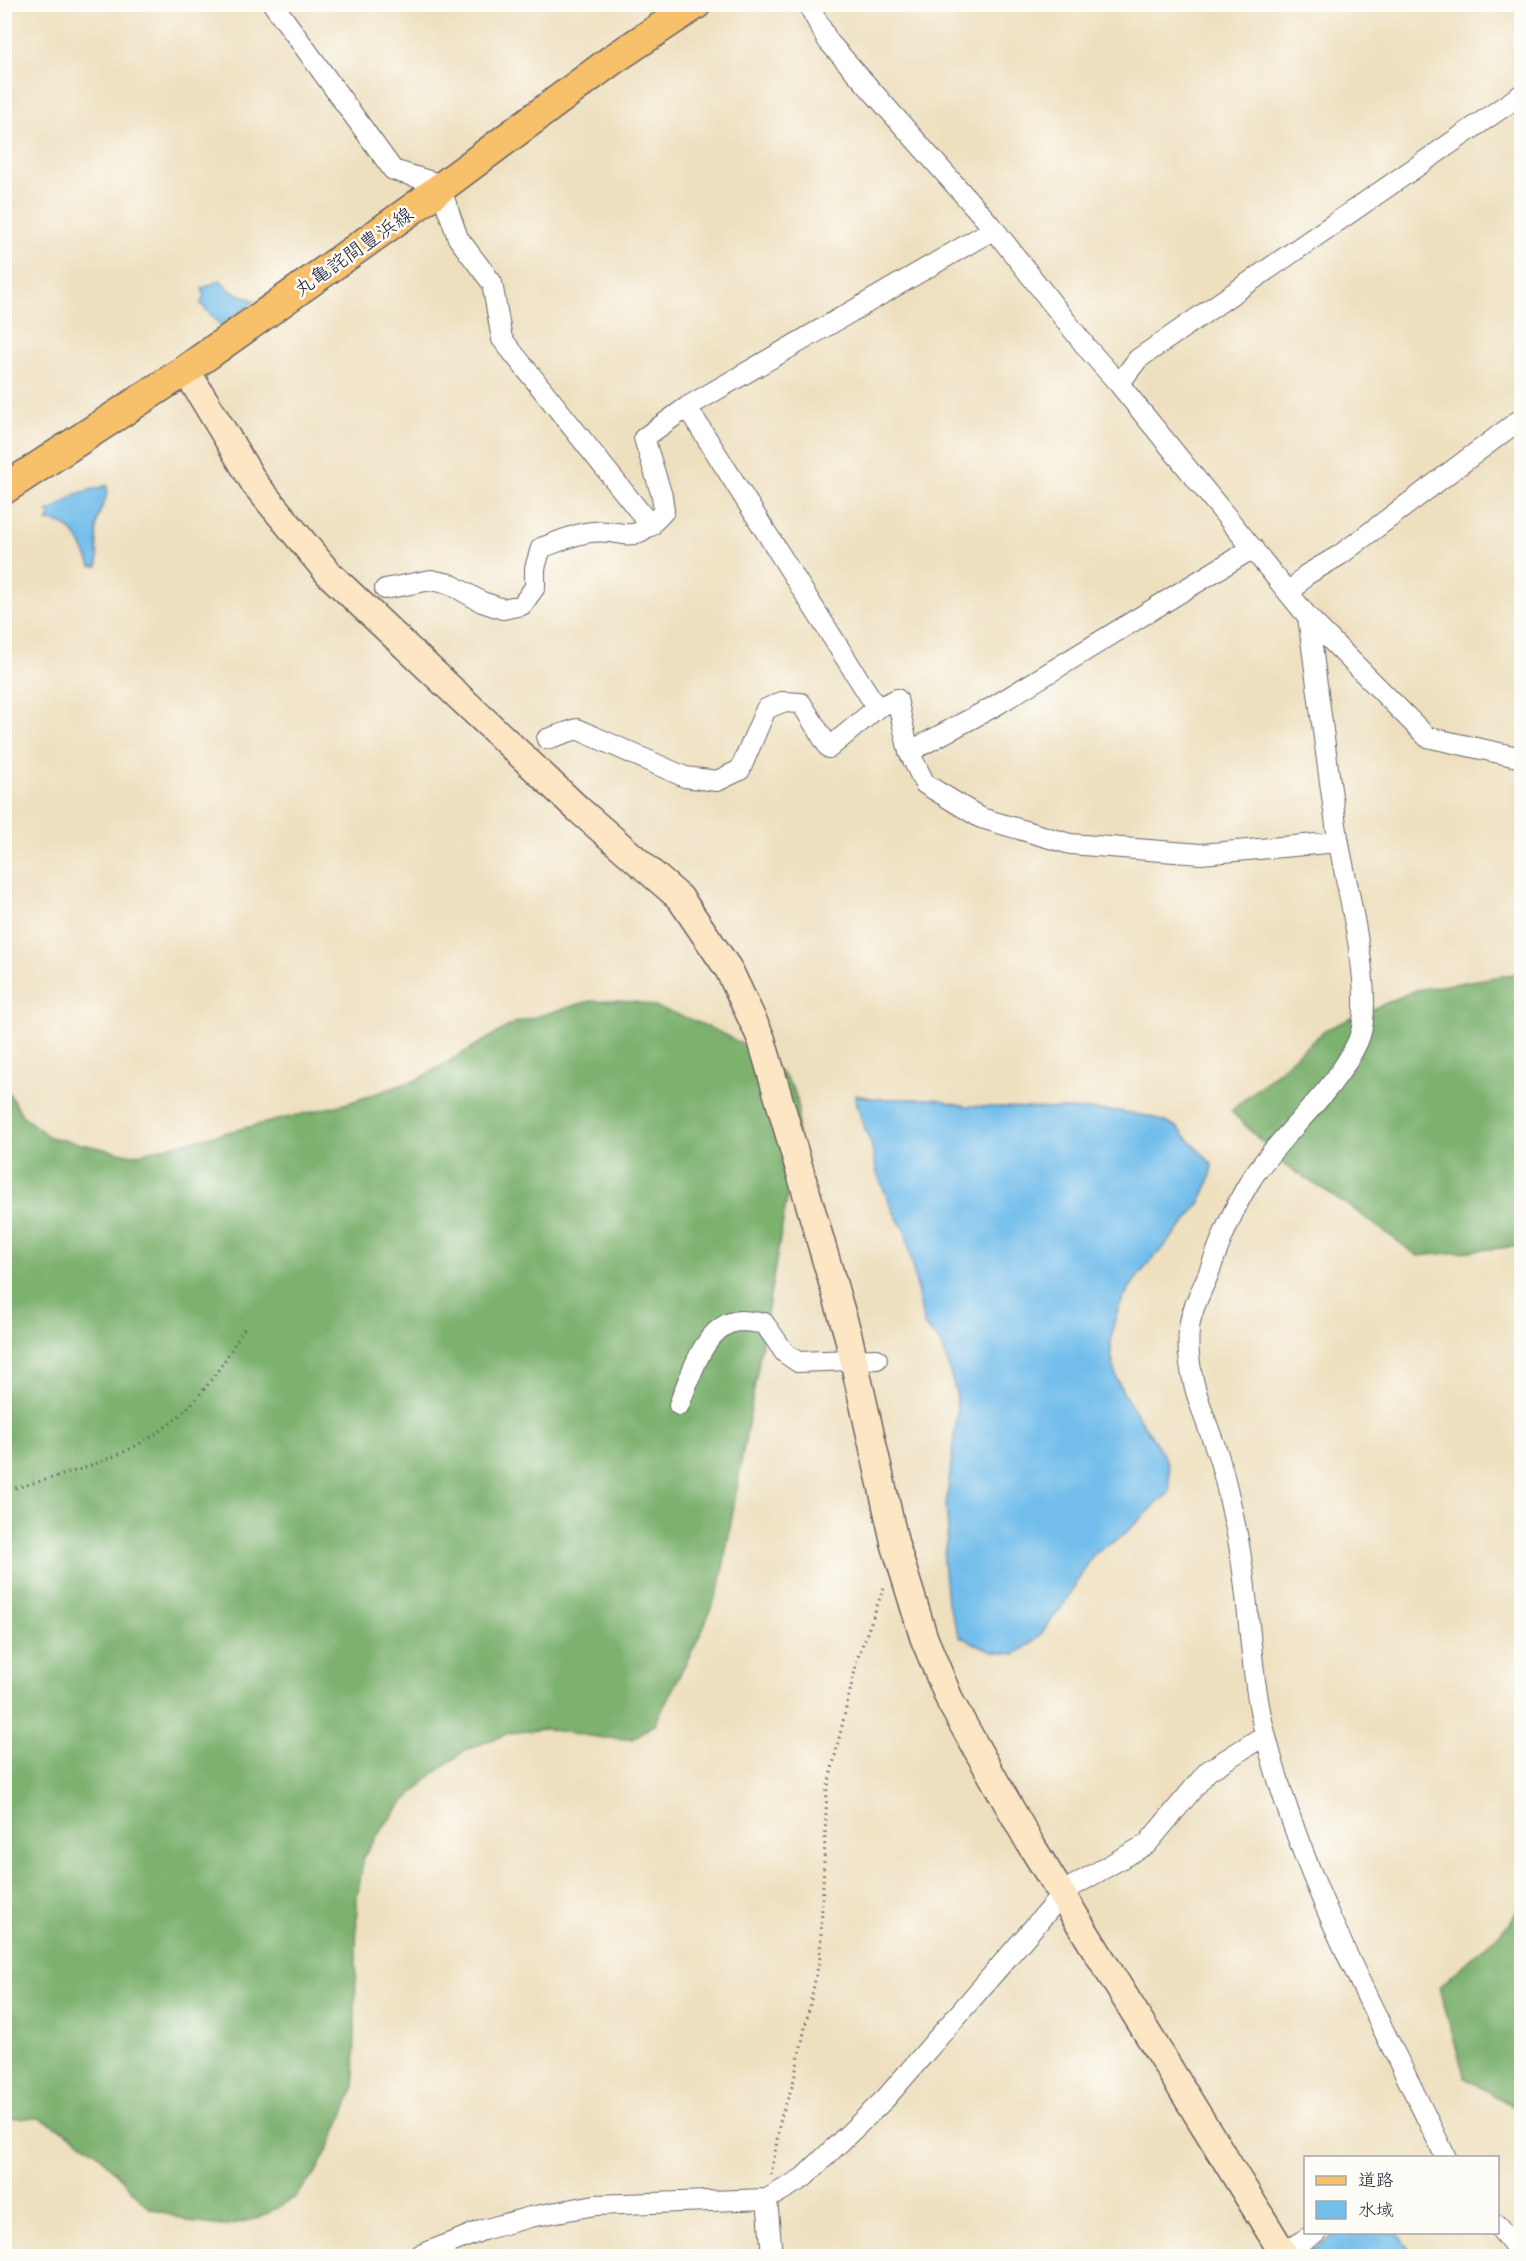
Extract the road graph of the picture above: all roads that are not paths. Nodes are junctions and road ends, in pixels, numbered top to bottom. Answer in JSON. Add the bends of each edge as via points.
{"nodes":[{"id":1,"x":273,"y":4,"type":"edge"},
{"id":2,"x":696,"y":4,"type":"edge"},
{"id":3,"x":808,"y":4,"type":"edge"},
{"id":4,"x":1521,"y":94,"type":"edge"},
{"id":5,"x":441,"y":188,"type":"junction"},
{"id":6,"x":994,"y":230,"type":"junction"},
{"id":7,"x":186,"y":370,"type":"junction"},
{"id":8,"x":1119,"y":384,"type":"junction"},
{"id":9,"x":687,"y":407,"type":"junction"},
{"id":10,"x":1521,"y":418,"type":"edge"},
{"id":11,"x":8,"y":483,"type":"edge"},
{"id":12,"x":651,"y":526,"type":"junction"},
{"id":13,"x":1253,"y":548,"type":"junction"},
{"id":14,"x":385,"y":589,"type":"dead end"},
{"id":15,"x":1289,"y":594,"type":"junction"},
{"id":16,"x":1308,"y":617,"type":"junction"},
{"id":17,"x":877,"y":708,"type":"junction"},
{"id":18,"x":547,"y":739,"type":"dead end"},
{"id":19,"x":909,"y":752,"type":"junction"},
{"id":20,"x":1521,"y":758,"type":"edge"},
{"id":21,"x":1339,"y":842,"type":"junction"},
{"id":22,"x":865,"y":1359,"type":"junction"},
{"id":23,"x":680,"y":1405,"type":"dead end"},
{"id":24,"x":1265,"y":1735,"type":"junction"},
{"id":25,"x":1062,"y":1895,"type":"junction"},
{"id":26,"x":1446,"y":2156,"type":"edge"},
{"id":27,"x":766,"y":2199,"type":"junction"},
{"id":28,"x":1499,"y":2228,"type":"edge"},
{"id":29,"x":1314,"y":2234,"type":"edge"},
{"id":30,"x":1284,"y":2255,"type":"edge"},
{"id":31,"x":418,"y":2256,"type":"edge"},
{"id":32,"x":772,"y":2256,"type":"edge"},
{"id":33,"x":1521,"y":2256,"type":"edge"}],
"edges":[{"from":1,"to":5,"type":"street","via":[[393,170],[439,184]]},
{"from":2,"to":5,"type":"main road","name":"丸亀詫間豊浜線","via":[[612,60]]},
{"from":3,"to":6,"type":"street","via":[[828,41]]},
{"from":4,"to":8,"type":"street","via":[[1138,359]]},
{"from":5,"to":7,"type":"main road","name":"丸亀詫間豊浜線"},
{"from":5,"to":12,"type":"street","via":[[458,238],[492,283],[502,339]]},
{"from":6,"to":8,"type":"street"},
{"from":6,"to":9,"type":"street"},
{"from":7,"to":11,"type":"main road","name":"丸亀詫間豊浜線"},
{"from":7,"to":22,"type":"street","via":[[255,484],[329,574],[578,809],[680,898],[729,970],[761,1038]]},
{"from":8,"to":13,"type":"street"},
{"from":9,"to":12,"type":"street","via":[[644,438],[664,511]]},
{"from":9,"to":17,"type":"street"},
{"from":10,"to":15,"type":"street","via":[[1340,555],[1306,575]]},
{"from":12,"to":14,"type":"street","via":[[636,535],[586,533],[541,548],[535,587],[522,604],[503,609],[450,584],[431,580]]},
{"from":13,"to":15,"type":"street"},
{"from":13,"to":19,"type":"street","via":[[993,707]]},
{"from":15,"to":16,"type":"street"},
{"from":16,"to":20,"type":"street","via":[[1427,737]]},
{"from":16,"to":21,"type":"street"},
{"from":17,"to":18,"type":"street","via":[[829,748],[801,703],[782,702],[765,709],[740,770],[717,781],[686,777],[577,729]]},
{"from":17,"to":19,"type":"street","via":[[897,699]]},
{"from":19,"to":21,"type":"street","via":[[924,784],[981,818],[1070,844],[1201,854]]},
{"from":21,"to":24,"type":"street","via":[[1354,916],[1365,1010],[1359,1038],[1338,1077],[1290,1129],[1252,1179],[1227,1225],[1189,1325],[1189,1360],[1218,1453],[1237,1533]]},
{"from":22,"to":23,"type":"street","via":[[798,1362],[785,1353],[764,1323],[738,1321],[727,1325],[701,1347]]},
{"from":22,"to":25,"type":"street","via":[[897,1550],[924,1638],[951,1703]]},
{"from":24,"to":25,"type":"street","via":[[1208,1771],[1147,1844]]},
{"from":24,"to":26,"type":"street","via":[[1293,1832],[1364,1993]]},
{"from":25,"to":27,"type":"street","via":[[885,2099],[803,2178]]},
{"from":25,"to":30,"type":"street"},
{"from":27,"to":31,"type":"street","via":[[595,2205],[483,2230]]},
{"from":27,"to":32,"type":"street"},
{"from":28,"to":33,"type":"street"},
{"from":29,"to":30,"type":"street"}]}
